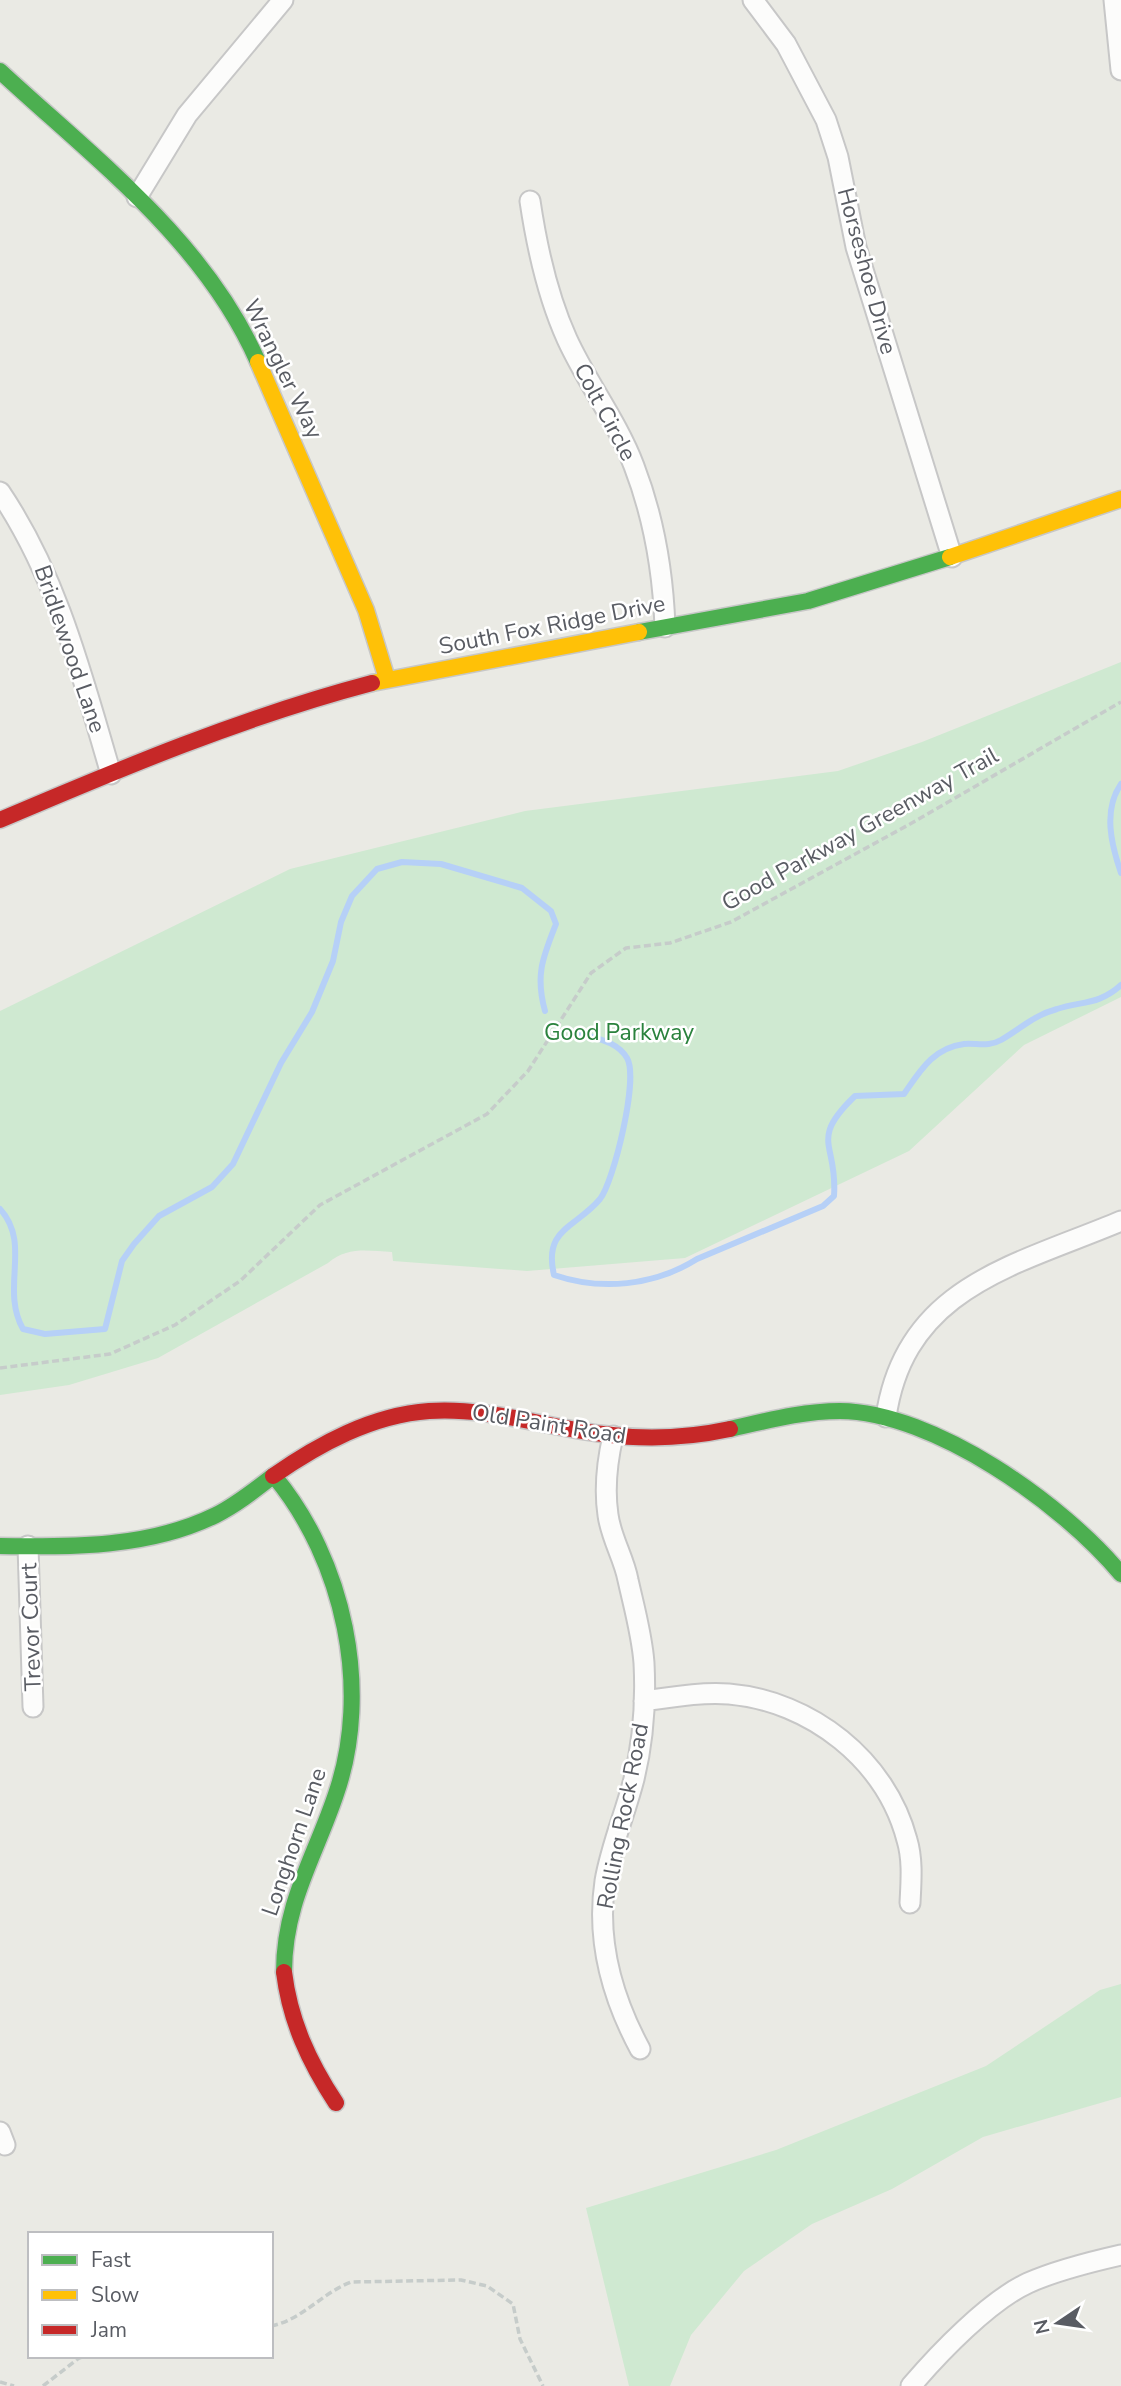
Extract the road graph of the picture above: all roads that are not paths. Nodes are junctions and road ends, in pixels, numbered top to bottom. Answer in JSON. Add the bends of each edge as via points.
{"nodes":[{"id":1,"x":283,"y":0,"type":"edge"},
{"id":2,"x":753,"y":0,"type":"edge"},
{"id":3,"x":1114,"y":0,"type":"edge"},
{"id":4,"x":1121,"y":70,"type":"edge"},
{"id":5,"x":0,"y":71,"type":"edge"},
{"id":6,"x":137,"y":197,"type":"junction"},
{"id":7,"x":530,"y":201,"type":"dead end"},
{"id":8,"x":0,"y":492,"type":"edge"},
{"id":9,"x":1121,"y":499,"type":"edge"},
{"id":10,"x":952,"y":557,"type":"junction"},
{"id":11,"x":666,"y":627,"type":"junction"},
{"id":12,"x":387,"y":679,"type":"junction"},
{"id":13,"x":111,"y":774,"type":"junction"},
{"id":14,"x":0,"y":820,"type":"edge"},
{"id":15,"x":1121,"y":1220,"type":"edge"},
{"id":16,"x":886,"y":1417,"type":"junction"},
{"id":17,"x":613,"y":1436,"type":"junction"},
{"id":18,"x":274,"y":1476,"type":"junction"},
{"id":19,"x":0,"y":1546,"type":"edge"},
{"id":20,"x":28,"y":1546,"type":"junction"},
{"id":21,"x":1121,"y":1574,"type":"edge"},
{"id":22,"x":644,"y":1701,"type":"junction"},
{"id":23,"x":33,"y":1707,"type":"dead end"},
{"id":24,"x":910,"y":1903,"type":"dead end"},
{"id":25,"x":640,"y":2049,"type":"dead end"},
{"id":26,"x":336,"y":2103,"type":"dead end"},
{"id":27,"x":1121,"y":2255,"type":"edge"},
{"id":28,"x":911,"y":2386,"type":"edge"}],
"edges":[{"from":1,"to":6,"type":"street","via":[[187,115]]},
{"from":2,"to":10,"type":"street","name":"Horseshoe Drive","via":[[786,44],[826,120],[856,247]]},
{"from":3,"to":4,"type":"street"},
{"from":5,"to":6,"type":"street","name":"Wrangler Way"},
{"from":6,"to":12,"type":"street","name":"Wrangler Way","via":[[176,234],[242,326],[361,599]]},
{"from":7,"to":11,"type":"street","name":"Colt Circle","via":[[536,245],[554,307],[583,372],[615,423],[648,507],[659,551]]},
{"from":8,"to":13,"type":"street","name":"Bridlewood Lane","via":[[43,564],[64,617]]},
{"from":9,"to":10,"type":"street","name":"South Fox Ridge Drive"},
{"from":10,"to":11,"type":"street","name":"South Fox Ridge Drive","via":[[808,601]]},
{"from":11,"to":12,"type":"street","name":"South Fox Ridge Drive"},
{"from":12,"to":13,"type":"street","name":"South Fox Ridge Drive","via":[[243,720]]},
{"from":13,"to":14,"type":"street","name":"South Fox Ridge Drive"},
{"from":15,"to":16,"type":"street","via":[[954,1296],[913,1339],[899,1365]]},
{"from":16,"to":17,"type":"street","name":"Old Paint Road","via":[[817,1412],[689,1435]]},
{"from":16,"to":21,"type":"street","name":"Old Paint Road","via":[[937,1433],[1037,1494],[1076,1525]]},
{"from":17,"to":18,"type":"street","name":"Old Paint Road","via":[[508,1414],[430,1411],[358,1428]]},
{"from":17,"to":22,"type":"street","name":"Rolling Rock Road","via":[[606,1485],[608,1516],[637,1619]]},
{"from":18,"to":20,"type":"street","name":"Old Paint Road","via":[[216,1516],[181,1530],[107,1545]]},
{"from":18,"to":26,"type":"street","name":"Longhorn Lane","via":[[312,1532],[338,1601],[352,1676],[346,1758],[336,1795],[296,1892],[284,1957],[291,2019],[302,2051]]},
{"from":19,"to":20,"type":"street","name":"Old Paint Road"},
{"from":20,"to":23,"type":"street","name":"Trevor Court"},
{"from":22,"to":24,"type":"street","name":"Rolling Rock Road","via":[[697,1693],[731,1694],[797,1712],[837,1737],[870,1765],[899,1813],[909,1852]]},
{"from":22,"to":25,"type":"street","name":"Rolling Rock Road","via":[[636,1767],[613,1849],[603,1916],[605,1954],[614,1991]]},
{"from":27,"to":28,"type":"street","via":[[1026,2284],[969,2325]]}]}
